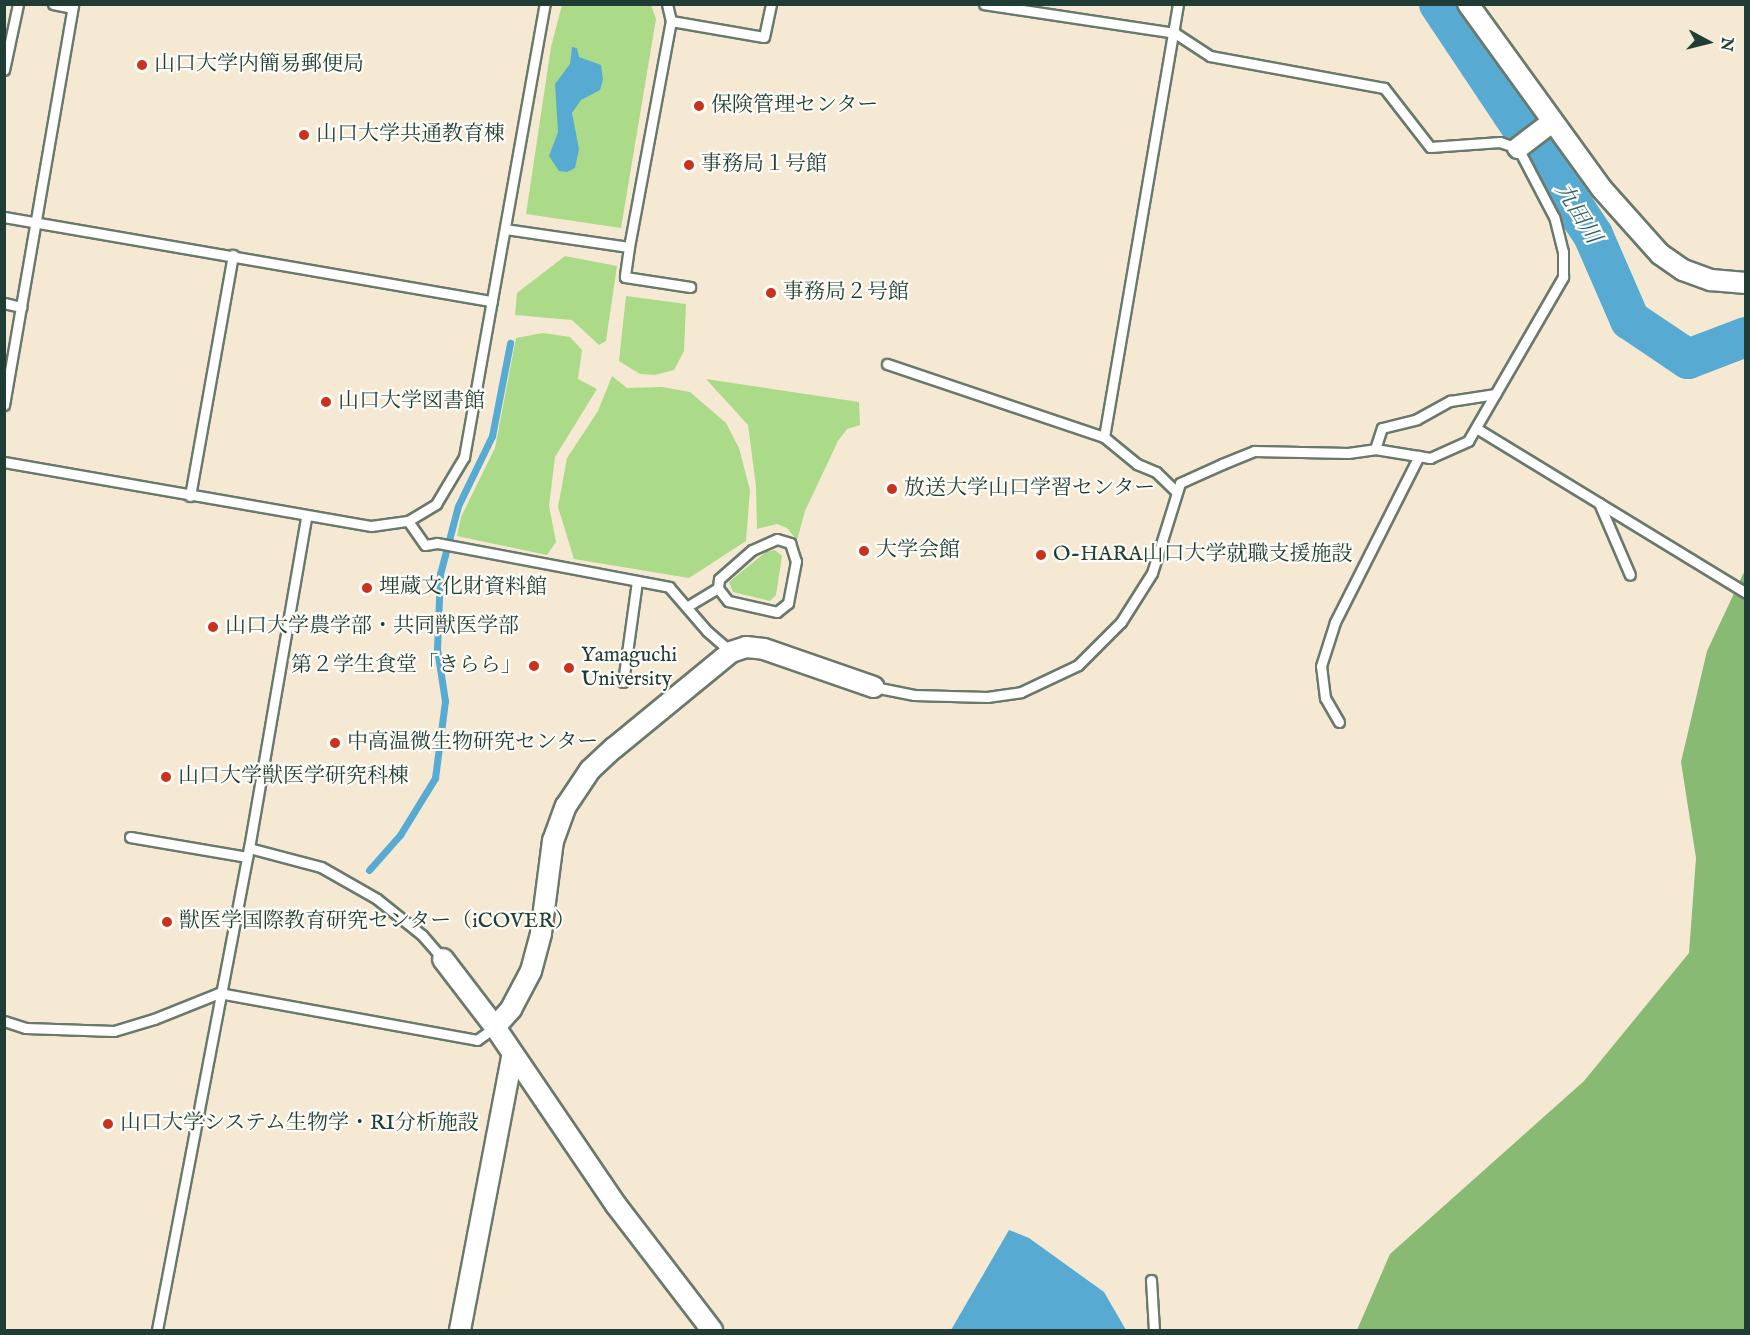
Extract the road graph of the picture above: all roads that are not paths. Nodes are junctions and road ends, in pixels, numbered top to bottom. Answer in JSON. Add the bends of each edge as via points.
{"nodes":[{"id":1,"x":18,"y":4,"type":"edge"},
{"id":2,"x":53,"y":4,"type":"edge"},
{"id":3,"x":545,"y":4,"type":"edge"},
{"id":4,"x":667,"y":4,"type":"edge"},
{"id":5,"x":771,"y":4,"type":"edge"},
{"id":6,"x":984,"y":4,"type":"edge"},
{"id":7,"x":1178,"y":4,"type":"edge"},
{"id":8,"x":1468,"y":4,"type":"edge"},
{"id":9,"x":72,"y":6,"type":"edge"},
{"id":10,"x":671,"y":21,"type":"junction"},
{"id":11,"x":1175,"y":33,"type":"junction"},
{"id":12,"x":4,"y":70,"type":"edge"},
{"id":13,"x":1552,"y":122,"type":"junction"},
{"id":14,"x":1518,"y":148,"type":"junction"},
{"id":15,"x":4,"y":217,"type":"edge"},
{"id":16,"x":35,"y":221,"type":"junction"},
{"id":17,"x":505,"y":229,"type":"junction"},
{"id":18,"x":629,"y":247,"type":"junction"},
{"id":19,"x":233,"y":255,"type":"junction"},
{"id":20,"x":1746,"y":283,"type":"edge"},
{"id":21,"x":690,"y":287,"type":"dead end"},
{"id":22,"x":492,"y":301,"type":"junction"},
{"id":23,"x":4,"y":303,"type":"edge"},
{"id":24,"x":22,"y":307,"type":"junction"},
{"id":25,"x":887,"y":364,"type":"dead end"},
{"id":26,"x":1495,"y":394,"type":"junction"},
{"id":27,"x":4,"y":405,"type":"edge"},
{"id":28,"x":1476,"y":428,"type":"junction"},
{"id":29,"x":1104,"y":437,"type":"junction"},
{"id":30,"x":1375,"y":448,"type":"junction"},
{"id":31,"x":1419,"y":456,"type":"junction"},
{"id":32,"x":4,"y":462,"type":"edge"},
{"id":33,"x":1177,"y":492,"type":"junction"},
{"id":34,"x":190,"y":496,"type":"junction"},
{"id":35,"x":1599,"y":503,"type":"junction"},
{"id":36,"x":306,"y":517,"type":"junction"},
{"id":37,"x":408,"y":521,"type":"junction"},
{"id":38,"x":1630,"y":575,"type":"dead end"},
{"id":39,"x":637,"y":581,"type":"junction"},
{"id":40,"x":718,"y":588,"type":"junction"},
{"id":41,"x":1746,"y":593,"type":"edge"},
{"id":42,"x":688,"y":606,"type":"junction"},
{"id":43,"x":731,"y":652,"type":"junction"},
{"id":44,"x":622,"y":682,"type":"dead end"},
{"id":45,"x":874,"y":687,"type":"joint"},
{"id":46,"x":1339,"y":722,"type":"dead end"},
{"id":47,"x":130,"y":837,"type":"dead end"},
{"id":48,"x":248,"y":853,"type":"junction"},
{"id":49,"x":443,"y":958,"type":"joint"},
{"id":50,"x":219,"y":993,"type":"junction"},
{"id":51,"x":4,"y":1021,"type":"edge"},
{"id":52,"x":495,"y":1027,"type":"junction"},
{"id":53,"x":512,"y":1058,"type":"junction"},
{"id":54,"x":1151,"y":1280,"type":"dead end"},
{"id":55,"x":157,"y":1330,"type":"edge"},
{"id":56,"x":460,"y":1330,"type":"edge"},
{"id":57,"x":712,"y":1330,"type":"edge"},
{"id":58,"x":1154,"y":1330,"type":"edge"}],
"edges":[{"from":1,"to":12,"type":"lane"},
{"from":2,"to":9,"type":"lane"},
{"from":3,"to":17,"type":"lane"},
{"from":4,"to":10,"type":"lane"},
{"from":5,"to":10,"type":"lane","via":[[764,37]]},
{"from":6,"to":11,"type":"lane"},
{"from":7,"to":11,"type":"lane"},
{"from":8,"to":13,"type":"street"},
{"from":9,"to":16,"type":"lane"},
{"from":10,"to":18,"type":"lane"},
{"from":11,"to":14,"type":"lane","via":[[1210,56],[1384,88],[1430,147],[1500,142]]},
{"from":11,"to":29,"type":"lane"},
{"from":13,"to":14,"type":"street"},
{"from":13,"to":20,"type":"street","via":[[1601,188],[1660,254],[1683,270],[1711,280]]},
{"from":14,"to":26,"type":"lane","via":[[1554,217],[1563,252],[1563,277]]},
{"from":15,"to":16,"type":"lane"},
{"from":16,"to":19,"type":"lane"},
{"from":16,"to":24,"type":"lane"},
{"from":17,"to":18,"type":"lane"},
{"from":17,"to":22,"type":"lane"},
{"from":18,"to":21,"type":"lane","via":[[625,277]]},
{"from":19,"to":22,"type":"lane"},
{"from":19,"to":34,"type":"lane"},
{"from":22,"to":37,"type":"lane","via":[[464,457],[436,504]]},
{"from":23,"to":24,"type":"lane"},
{"from":24,"to":27,"type":"lane"},
{"from":25,"to":29,"type":"lane"},
{"from":26,"to":28,"type":"lane"},
{"from":26,"to":30,"type":"lane","via":[[1450,400],[1417,419],[1382,428]]},
{"from":28,"to":31,"type":"lane","via":[[1468,441],[1430,458]]},
{"from":28,"to":35,"type":"lane"},
{"from":29,"to":33,"type":"lane","via":[[1137,464],[1156,472]]},
{"from":30,"to":31,"type":"lane"},
{"from":30,"to":33,"type":"lane","via":[[1347,453],[1254,451],[1180,483]]},
{"from":31,"to":46,"type":"lane","via":[[1335,622],[1321,666],[1325,698]]},
{"from":32,"to":34,"type":"lane"},
{"from":33,"to":45,"type":"lane","via":[[1152,573],[1121,622],[1078,665],[1021,692],[987,697],[914,695]]},
{"from":34,"to":36,"type":"lane"},
{"from":35,"to":38,"type":"lane"},
{"from":35,"to":41,"type":"lane"},
{"from":36,"to":37,"type":"lane","via":[[371,526]]},
{"from":36,"to":48,"type":"lane"},
{"from":37,"to":39,"type":"lane","via":[[425,545],[437,543]]},
{"from":39,"to":42,"type":"lane","via":[[669,587]]},
{"from":39,"to":44,"type":"lane"},
{"from":40,"to":40,"type":"lane","via":[[728,602],[777,612],[788,603],[796,561],[790,543],[777,539],[752,550],[718,579]]},
{"from":40,"to":42,"type":"lane"},
{"from":42,"to":43,"type":"lane","via":[[707,631]]},
{"from":43,"to":45,"type":"street","via":[[746,647],[764,649]]},
{"from":43,"to":52,"type":"street","via":[[590,770],[566,806],[553,841],[531,970],[511,1009]]},
{"from":47,"to":48,"type":"lane"},
{"from":48,"to":49,"type":"lane","via":[[321,867],[377,899],[422,935]]},
{"from":48,"to":50,"type":"lane"},
{"from":49,"to":52,"type":"street"},
{"from":50,"to":51,"type":"lane","via":[[154,1020],[114,1030],[26,1028]]},
{"from":50,"to":52,"type":"lane","via":[[477,1040]]},
{"from":50,"to":55,"type":"lane"},
{"from":52,"to":53,"type":"street"},
{"from":53,"to":56,"type":"street"},
{"from":53,"to":57,"type":"street"},
{"from":54,"to":58,"type":"lane"}]}
